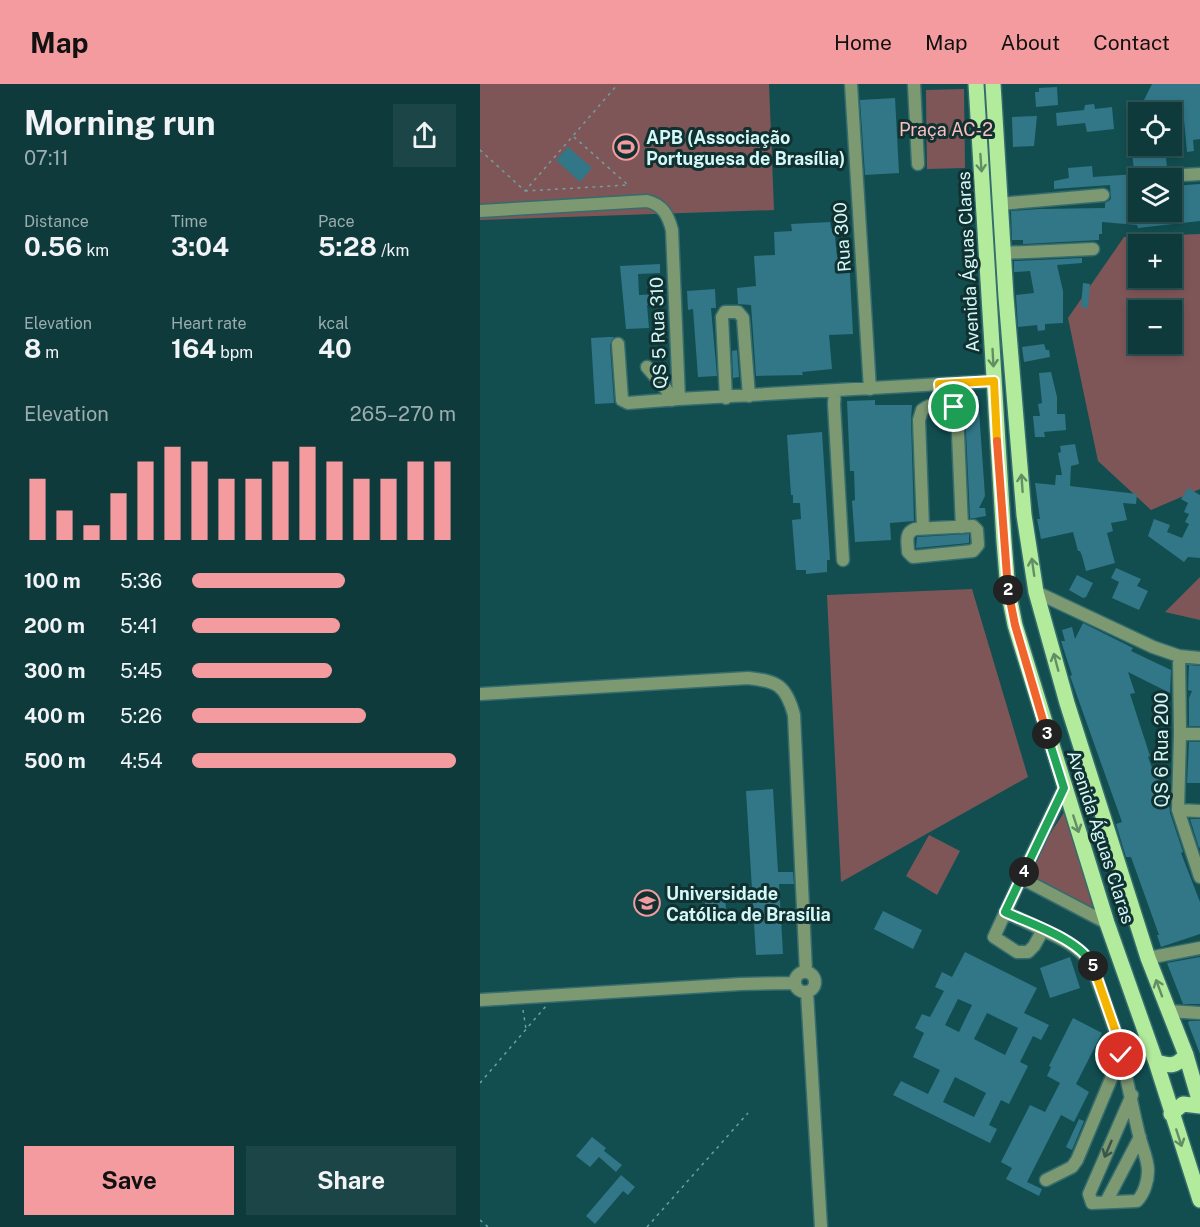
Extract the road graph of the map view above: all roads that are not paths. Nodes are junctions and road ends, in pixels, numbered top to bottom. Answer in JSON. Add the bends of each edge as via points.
{"nodes":[{"id":1,"x":851,"y":84,"type":"edge"},
{"id":2,"x":914,"y":84,"type":"edge"},
{"id":3,"x":976,"y":84,"type":"edge"},
{"id":4,"x":993,"y":84,"type":"edge"},
{"id":5,"x":918,"y":164,"type":"dead end"},
{"id":6,"x":1200,"y":174,"type":"edge"},
{"id":7,"x":1182,"y":175,"type":"edge"},
{"id":8,"x":1103,"y":195,"type":"dead end"},
{"id":9,"x":999,"y":204,"type":"junction"},
{"id":10,"x":480,"y":211,"type":"edge"},
{"id":11,"x":1093,"y":249,"type":"dead end"},
{"id":12,"x":1002,"y":253,"type":"junction"},
{"id":13,"x":618,"y":344,"type":"dead end"},
{"id":14,"x":647,"y":367,"type":"dead end"},
{"id":15,"x":994,"y":381,"type":"junction"},
{"id":16,"x":935,"y":385,"type":"junction"},
{"id":17,"x":870,"y":388,"type":"junction"},
{"id":18,"x":835,"y":390,"type":"junction"},
{"id":19,"x":748,"y":396,"type":"junction"},
{"id":20,"x":726,"y":398,"type":"junction"},
{"id":21,"x":675,"y":400,"type":"junction"},
{"id":22,"x":936,"y":404,"type":"junction"},
{"id":23,"x":962,"y":527,"type":"junction"},
{"id":24,"x":923,"y":528,"type":"junction"},
{"id":25,"x":1004,"y":541,"type":"junction"},
{"id":26,"x":1029,"y":541,"type":"junction"},
{"id":27,"x":843,"y":560,"type":"dead end"},
{"id":28,"x":1036,"y":592,"type":"junction"},
{"id":29,"x":1058,"y":602,"type":"junction"},
{"id":30,"x":1041,"y":609,"type":"junction"},
{"id":31,"x":1179,"y":656,"type":"junction"},
{"id":32,"x":1200,"y":658,"type":"edge"},
{"id":33,"x":480,"y":694,"type":"edge"},
{"id":34,"x":1067,"y":704,"type":"junction"},
{"id":35,"x":1039,"y":708,"type":"junction"},
{"id":36,"x":1180,"y":734,"type":"junction"},
{"id":37,"x":1200,"y":734,"type":"edge"},
{"id":38,"x":1064,"y":788,"type":"junction"},
{"id":39,"x":1178,"y":810,"type":"junction"},
{"id":40,"x":1200,"y":811,"type":"edge"},
{"id":41,"x":1200,"y":874,"type":"edge"},
{"id":42,"x":1021,"y":878,"type":"junction"},
{"id":43,"x":1005,"y":912,"type":"junction"},
{"id":44,"x":1107,"y":923,"type":"junction"},
{"id":45,"x":1043,"y":930,"type":"junction"},
{"id":46,"x":1200,"y":948,"type":"edge"},
{"id":47,"x":1148,"y":958,"type":"junction"},
{"id":48,"x":806,"y":972,"type":"junction"},
{"id":49,"x":795,"y":983,"type":"junction"},
{"id":50,"x":807,"y":992,"type":"junction"},
{"id":51,"x":480,"y":1000,"type":"edge"},
{"id":52,"x":1168,"y":1011,"type":"junction"},
{"id":53,"x":1200,"y":1013,"type":"edge"},
{"id":54,"x":1121,"y":1055,"type":"junction"},
{"id":55,"x":1186,"y":1055,"type":"junction"},
{"id":56,"x":1156,"y":1062,"type":"junction"},
{"id":57,"x":1132,"y":1095,"type":"junction"},
{"id":58,"x":1200,"y":1104,"type":"edge"},
{"id":59,"x":1171,"y":1114,"type":"junction"},
{"id":60,"x":1140,"y":1137,"type":"junction"},
{"id":61,"x":1046,"y":1180,"type":"dead end"},
{"id":62,"x":1200,"y":1200,"type":"edge"},
{"id":63,"x":1106,"y":1202,"type":"junction"},
{"id":64,"x":821,"y":1227,"type":"edge"}],
"edges":[{"from":1,"to":17,"type":"street","name":"Rua 300"},
{"from":2,"to":5,"type":"street"},
{"from":3,"to":15,"type":"main road","name":"Avenida Águas Claras","one_way":true},
{"from":4,"to":9,"type":"main road","name":"Avenida Águas Claras"},
{"from":6,"to":7,"type":"street"},
{"from":8,"to":9,"type":"street"},
{"from":9,"to":12,"type":"main road","name":"Avenida Águas Claras"},
{"from":10,"to":21,"type":"street","name":"QS 5 Rua 310","via":[[646,201],[659,206],[672,231]]},
{"from":11,"to":12,"type":"street"},
{"from":26,"to":12,"type":"main road","name":"Avenida Águas Claras","one_way":true},
{"from":13,"to":21,"type":"street","via":[[622,400]]},
{"from":14,"to":21,"type":"street"},
{"from":15,"to":16,"type":"street","name":"QS 5 Rua 310"},
{"from":15,"to":25,"type":"main road","name":"Avenida Águas Claras"},
{"from":16,"to":17,"type":"street","name":"QS 5 Rua 310"},
{"from":16,"to":22,"type":"street"},
{"from":17,"to":18,"type":"street","name":"QS 5 Rua 310"},
{"from":18,"to":19,"type":"street","name":"QS 5 Rua 310"},
{"from":18,"to":27,"type":"street"},
{"from":19,"to":20,"type":"street","name":"QS 5 Rua 310"},
{"from":19,"to":20,"type":"street","via":[[743,318],[738,312],[725,312],[722,317]]},
{"from":20,"to":21,"type":"street","name":"QS 5 Rua 310"},
{"from":22,"to":23,"type":"street","via":[[957,410]]},
{"from":22,"to":24,"type":"street","via":[[922,410],[919,420]]},
{"from":23,"to":24,"type":"street"},
{"from":23,"to":24,"type":"street","via":[[976,529],[978,544],[973,551],[911,556],[908,533]]},
{"from":25,"to":26,"type":"main road"},
{"from":25,"to":35,"type":"main road","name":"Avenida Águas Claras","via":[[1015,625]]},
{"from":28,"to":26,"type":"main road","name":"Avenida Águas Claras","one_way":true},
{"from":28,"to":29,"type":"street"},
{"from":28,"to":30,"type":"main road","name":"Avenida Águas Claras"},
{"from":29,"to":30,"type":"street"},
{"from":29,"to":31,"type":"street"},
{"from":34,"to":30,"type":"main road","name":"Avenida Águas Claras","one_way":true},
{"from":31,"to":32,"type":"street"},
{"from":31,"to":36,"type":"street","name":"QS 6 Rua 200"},
{"from":33,"to":48,"type":"street","via":[[748,678],[780,686],[794,715]]},
{"from":34,"to":35,"type":"main road","via":[[1053,710]]},
{"from":34,"to":47,"type":"main road","name":"Avenida Águas Claras"},
{"from":35,"to":38,"type":"main road","name":"Avenida Águas Claras"},
{"from":36,"to":37,"type":"street"},
{"from":36,"to":39,"type":"street","name":"QS 6 Rua 200"},
{"from":38,"to":42,"type":"street"},
{"from":38,"to":44,"type":"main road","name":"Avenida Águas Claras","one_way":true},
{"from":39,"to":40,"type":"street"},
{"from":39,"to":41,"type":"street","name":"QS 6 Rua 200"},
{"from":42,"to":43,"type":"street"},
{"from":42,"to":44,"type":"street"},
{"from":43,"to":45,"type":"street"},
{"from":43,"to":45,"type":"street","via":[[994,937],[1017,952],[1032,949]]},
{"from":44,"to":56,"type":"main road","name":"Avenida Águas Claras"},
{"from":45,"to":54,"type":"street","via":[[1071,943],[1091,963]]},
{"from":46,"to":47,"type":"street"},
{"from":52,"to":47,"type":"main road","name":"Avenida Águas Claras","one_way":true},
{"from":48,"to":49,"type":"street","via":[[797,974]]},
{"from":48,"to":50,"type":"street","via":[[814,979]]},
{"from":49,"to":50,"type":"street"},
{"from":49,"to":51,"type":"street"},
{"from":50,"to":64,"type":"street"},
{"from":52,"to":53,"type":"street"},
{"from":52,"to":55,"type":"main road","name":"Avenida Águas Claras"},
{"from":54,"to":57,"type":"street"},
{"from":54,"to":61,"type":"street","via":[[1077,1160]]},
{"from":55,"to":56,"type":"main road","via":[[1174,1065]]},
{"from":55,"to":58,"type":"main road","name":"Avenida Águas Claras"},
{"from":56,"to":59,"type":"main road","name":"Avenida Águas Claras"},
{"from":57,"to":60,"type":"street"},
{"from":57,"to":63,"type":"street","one_way":true,"via":[[1089,1194],[1092,1203]]},
{"from":58,"to":59,"type":"main road","via":[[1183,1104]]},
{"from":59,"to":62,"type":"main road","name":"Avenida Águas Claras","one_way":true},
{"from":60,"to":63,"type":"street"},
{"from":60,"to":63,"type":"street","via":[[1148,1170],[1140,1198]]}]}
